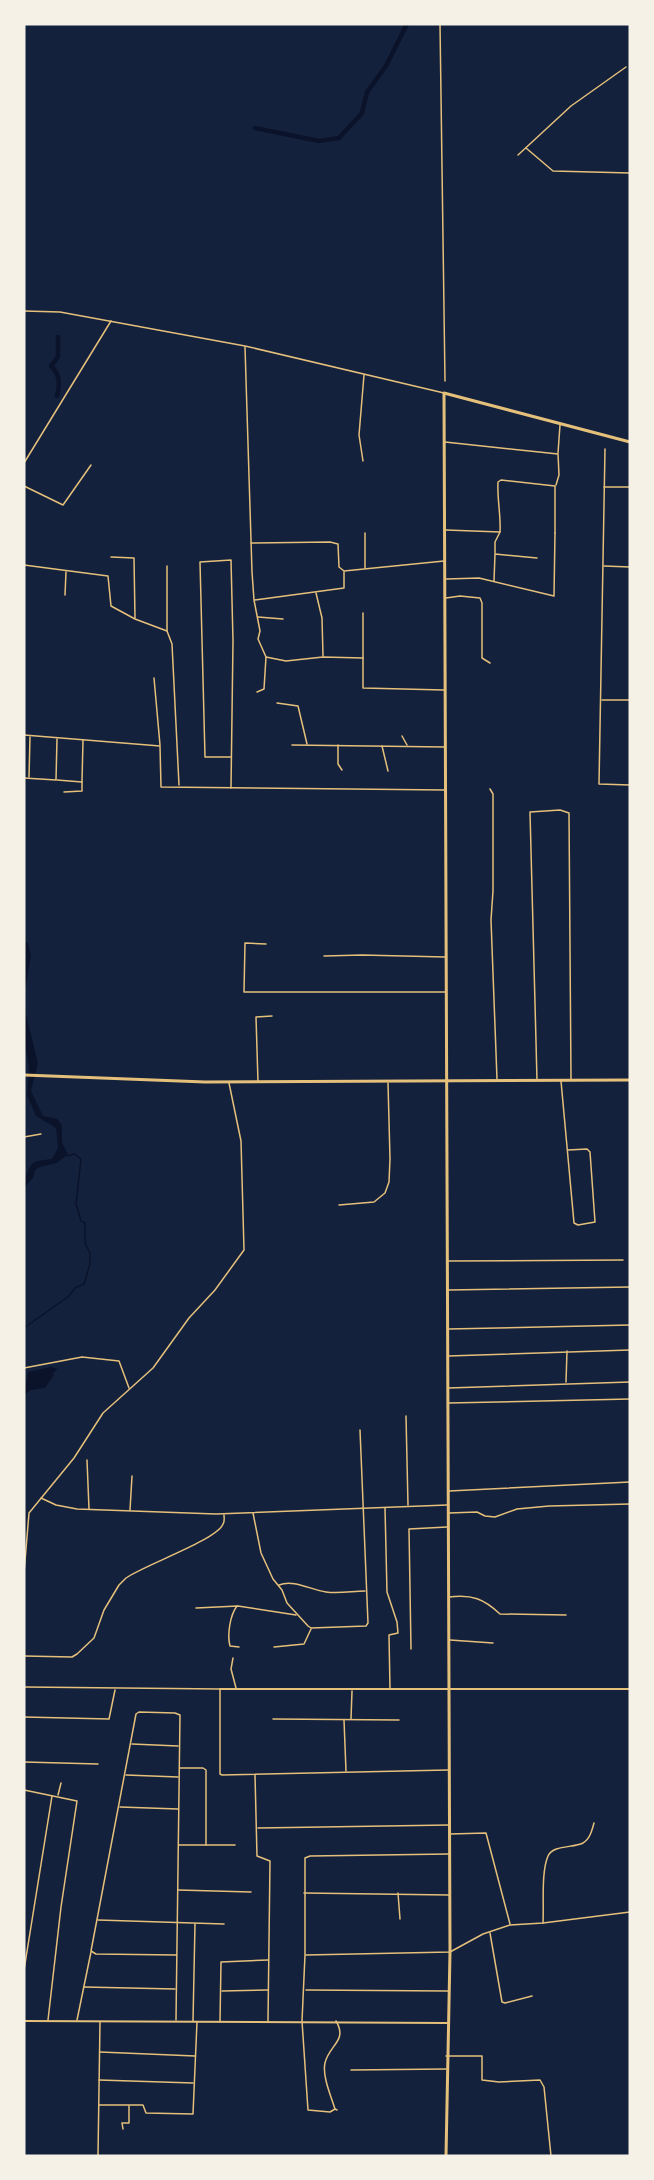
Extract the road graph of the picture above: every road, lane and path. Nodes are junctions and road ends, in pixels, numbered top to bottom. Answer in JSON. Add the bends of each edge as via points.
{"nodes":[{"id":1,"x":440,"y":24,"type":"edge"},
{"id":2,"x":626,"y":68,"type":"dead end"},
{"id":3,"x":525,"y":148,"type":"junction"},
{"id":4,"x":518,"y":155,"type":"dead end"},
{"id":5,"x":630,"y":173,"type":"edge"},
{"id":6,"x":24,"y":311,"type":"edge"},
{"id":7,"x":111,"y":321,"type":"junction"},
{"id":8,"x":245,"y":346,"type":"junction"},
{"id":9,"x":364,"y":374,"type":"junction"},
{"id":10,"x":445,"y":381,"type":"dead end"},
{"id":11,"x":444,"y":393,"type":"junction"},
{"id":12,"x":560,"y":424,"type":"junction"},
{"id":13,"x":444,"y":442,"type":"junction"},
{"id":14,"x":630,"y":442,"type":"edge"},
{"id":15,"x":605,"y":448,"type":"dead end"},
{"id":16,"x":558,"y":454,"type":"junction"},
{"id":17,"x":363,"y":461,"type":"dead end"},
{"id":18,"x":24,"y":463,"type":"edge"},
{"id":19,"x":91,"y":465,"type":"dead end"},
{"id":20,"x":24,"y":486,"type":"edge"},
{"id":21,"x":555,"y":486,"type":"junction"},
{"id":22,"x":604,"y":487,"type":"junction"},
{"id":23,"x":630,"y":487,"type":"edge"},
{"id":24,"x":555,"y":514,"type":"junction"},
{"id":25,"x":445,"y":530,"type":"junction"},
{"id":26,"x":500,"y":532,"type":"junction"},
{"id":27,"x":364,"y":533,"type":"dead end"},
{"id":28,"x":555,"y":533,"type":"dead end"},
{"id":29,"x":250,"y":543,"type":"junction"},
{"id":30,"x":495,"y":554,"type":"junction"},
{"id":31,"x":111,"y":557,"type":"dead end"},
{"id":32,"x":537,"y":558,"type":"dead end"},
{"id":33,"x":445,"y":561,"type":"junction"},
{"id":34,"x":24,"y":565,"type":"edge"},
{"id":35,"x":167,"y":566,"type":"dead end"},
{"id":36,"x":603,"y":566,"type":"junction"},
{"id":37,"x":630,"y":567,"type":"edge"},
{"id":38,"x":365,"y":568,"type":"junction"},
{"id":39,"x":66,"y":570,"type":"junction"},
{"id":40,"x":344,"y":571,"type":"junction"},
{"id":41,"x":445,"y":579,"type":"junction"},
{"id":42,"x":494,"y":582,"type":"junction"},
{"id":43,"x":316,"y":592,"type":"junction"},
{"id":44,"x":65,"y":595,"type":"dead end"},
{"id":45,"x":445,"y":598,"type":"junction"},
{"id":46,"x":254,"y":600,"type":"junction"},
{"id":47,"x":363,"y":613,"type":"dead end"},
{"id":48,"x":257,"y":617,"type":"junction"},
{"id":49,"x":135,"y":619,"type":"junction"},
{"id":50,"x":283,"y":619,"type":"dead end"},
{"id":51,"x":167,"y":631,"type":"junction"},
{"id":52,"x":266,"y":657,"type":"junction"},
{"id":53,"x":323,"y":657,"type":"junction"},
{"id":54,"x":364,"y":658,"type":"junction"},
{"id":55,"x":490,"y":663,"type":"dead end"},
{"id":56,"x":154,"y":678,"type":"dead end"},
{"id":57,"x":445,"y":690,"type":"junction"},
{"id":58,"x":257,"y":692,"type":"dead end"},
{"id":59,"x":601,"y":700,"type":"junction"},
{"id":60,"x":630,"y":700,"type":"edge"},
{"id":61,"x":277,"y":703,"type":"dead end"},
{"id":62,"x":24,"y":735,"type":"edge"},
{"id":63,"x":30,"y":736,"type":"junction"},
{"id":64,"x":402,"y":736,"type":"dead end"},
{"id":65,"x":57,"y":738,"type":"junction"},
{"id":66,"x":83,"y":740,"type":"junction"},
{"id":67,"x":292,"y":744,"type":"dead end"},
{"id":68,"x":308,"y":744,"type":"junction"},
{"id":69,"x":338,"y":744,"type":"junction"},
{"id":70,"x":382,"y":745,"type":"junction"},
{"id":71,"x":160,"y":746,"type":"junction"},
{"id":72,"x":407,"y":746,"type":"junction"},
{"id":73,"x":446,"y":747,"type":"junction"},
{"id":74,"x":231,"y":757,"type":"junction"},
{"id":75,"x":342,"y":771,"type":"dead end"},
{"id":76,"x":387,"y":771,"type":"dead end"},
{"id":77,"x":24,"y":778,"type":"edge"},
{"id":78,"x":29,"y":778,"type":"junction"},
{"id":79,"x":56,"y":780,"type":"junction"},
{"id":80,"x":82,"y":782,"type":"junction"},
{"id":81,"x":630,"y":785,"type":"edge"},
{"id":82,"x":179,"y":787,"type":"junction"},
{"id":83,"x":231,"y":788,"type":"junction"},
{"id":84,"x":490,"y":789,"type":"dead end"},
{"id":85,"x":446,"y":790,"type":"junction"},
{"id":86,"x":64,"y":792,"type":"dead end"},
{"id":87,"x":266,"y":944,"type":"dead end"},
{"id":88,"x":324,"y":956,"type":"dead end"},
{"id":89,"x":446,"y":957,"type":"junction"},
{"id":90,"x":446,"y":992,"type":"junction"},
{"id":91,"x":272,"y":1016,"type":"dead end"},
{"id":92,"x":24,"y":1076,"type":"edge"},
{"id":93,"x":496,"y":1080,"type":"junction"},
{"id":94,"x":537,"y":1080,"type":"junction"},
{"id":95,"x":561,"y":1080,"type":"junction"},
{"id":96,"x":571,"y":1080,"type":"junction"},
{"id":97,"x":630,"y":1080,"type":"edge"},
{"id":98,"x":447,"y":1081,"type":"junction"},
{"id":99,"x":229,"y":1082,"type":"junction"},
{"id":100,"x":258,"y":1082,"type":"junction"},
{"id":101,"x":388,"y":1082,"type":"junction"},
{"id":102,"x":41,"y":1134,"type":"dead end"},
{"id":103,"x":24,"y":1137,"type":"edge"},
{"id":104,"x":568,"y":1150,"type":"junction"},
{"id":105,"x":339,"y":1205,"type":"dead end"},
{"id":106,"x":623,"y":1260,"type":"dead end"},
{"id":107,"x":447,"y":1261,"type":"junction"},
{"id":108,"x":630,"y":1287,"type":"edge"},
{"id":109,"x":447,"y":1290,"type":"junction"},
{"id":110,"x":630,"y":1325,"type":"edge"},
{"id":111,"x":448,"y":1329,"type":"junction"},
{"id":112,"x":630,"y":1350,"type":"edge"},
{"id":113,"x":567,"y":1351,"type":"junction"},
{"id":114,"x":448,"y":1356,"type":"junction"},
{"id":115,"x":24,"y":1368,"type":"edge"},
{"id":116,"x":630,"y":1382,"type":"edge"},
{"id":117,"x":566,"y":1383,"type":"junction"},
{"id":118,"x":448,"y":1388,"type":"junction"},
{"id":119,"x":130,"y":1389,"type":"junction"},
{"id":120,"x":630,"y":1399,"type":"edge"},
{"id":121,"x":448,"y":1403,"type":"junction"},
{"id":122,"x":406,"y":1416,"type":"dead end"},
{"id":123,"x":360,"y":1430,"type":"dead end"},
{"id":124,"x":87,"y":1460,"type":"dead end"},
{"id":125,"x":132,"y":1476,"type":"dead end"},
{"id":126,"x":630,"y":1482,"type":"edge"},
{"id":127,"x":448,"y":1491,"type":"junction"},
{"id":128,"x":41,"y":1498,"type":"junction"},
{"id":129,"x":630,"y":1504,"type":"edge"},
{"id":130,"x":448,"y":1505,"type":"junction"},
{"id":131,"x":408,"y":1506,"type":"junction"},
{"id":132,"x":384,"y":1507,"type":"junction"},
{"id":133,"x":362,"y":1508,"type":"junction"},
{"id":134,"x":89,"y":1510,"type":"junction"},
{"id":135,"x":130,"y":1511,"type":"junction"},
{"id":136,"x":253,"y":1513,"type":"junction"},
{"id":137,"x":448,"y":1513,"type":"junction"},
{"id":138,"x":224,"y":1514,"type":"junction"},
{"id":139,"x":448,"y":1527,"type":"junction"},
{"id":140,"x":24,"y":1573,"type":"edge"},
{"id":141,"x":278,"y":1585,"type":"junction"},
{"id":142,"x":366,"y":1590,"type":"junction"},
{"id":143,"x":448,"y":1597,"type":"junction"},
{"id":144,"x":238,"y":1605,"type":"junction"},
{"id":145,"x":196,"y":1608,"type":"dead end"},
{"id":146,"x":298,"y":1615,"type":"junction"},
{"id":147,"x":566,"y":1615,"type":"dead end"},
{"id":148,"x":311,"y":1628,"type":"junction"},
{"id":149,"x":449,"y":1640,"type":"junction"},
{"id":150,"x":493,"y":1643,"type":"dead end"},
{"id":151,"x":239,"y":1647,"type":"dead end"},
{"id":152,"x":274,"y":1647,"type":"dead end"},
{"id":153,"x":411,"y":1649,"type":"dead end"},
{"id":154,"x":24,"y":1656,"type":"edge"},
{"id":155,"x":233,"y":1658,"type":"dead end"},
{"id":156,"x":24,"y":1687,"type":"edge"},
{"id":157,"x":115,"y":1689,"type":"junction"},
{"id":158,"x":220,"y":1689,"type":"junction"},
{"id":159,"x":236,"y":1689,"type":"junction"},
{"id":160,"x":352,"y":1689,"type":"junction"},
{"id":161,"x":390,"y":1689,"type":"junction"},
{"id":162,"x":449,"y":1689,"type":"junction"},
{"id":163,"x":630,"y":1689,"type":"edge"},
{"id":164,"x":24,"y":1717,"type":"edge"},
{"id":165,"x":273,"y":1719,"type":"dead end"},
{"id":166,"x":345,"y":1720,"type":"junction"},
{"id":167,"x":351,"y":1720,"type":"junction"},
{"id":168,"x":399,"y":1720,"type":"dead end"},
{"id":169,"x":131,"y":1744,"type":"junction"},
{"id":170,"x":180,"y":1746,"type":"junction"},
{"id":171,"x":24,"y":1762,"type":"edge"},
{"id":172,"x":98,"y":1764,"type":"dead end"},
{"id":173,"x":179,"y":1768,"type":"junction"},
{"id":174,"x":449,"y":1770,"type":"junction"},
{"id":175,"x":346,"y":1772,"type":"junction"},
{"id":176,"x":125,"y":1774,"type":"junction"},
{"id":177,"x":255,"y":1774,"type":"junction"},
{"id":178,"x":179,"y":1777,"type":"junction"},
{"id":179,"x":61,"y":1783,"type":"dead end"},
{"id":180,"x":24,"y":1790,"type":"edge"},
{"id":181,"x":52,"y":1795,"type":"junction"},
{"id":182,"x":58,"y":1796,"type":"junction"},
{"id":183,"x":118,"y":1807,"type":"junction"},
{"id":184,"x":179,"y":1809,"type":"junction"},
{"id":185,"x":594,"y":1823,"type":"dead end"},
{"id":186,"x":449,"y":1825,"type":"junction"},
{"id":187,"x":257,"y":1828,"type":"junction"},
{"id":188,"x":449,"y":1834,"type":"junction"},
{"id":189,"x":178,"y":1845,"type":"junction"},
{"id":190,"x":206,"y":1845,"type":"junction"},
{"id":191,"x":235,"y":1845,"type":"dead end"},
{"id":192,"x":450,"y":1854,"type":"junction"},
{"id":193,"x":177,"y":1890,"type":"junction"},
{"id":194,"x":250,"y":1892,"type":"dead end"},
{"id":195,"x":304,"y":1893,"type":"junction"},
{"id":196,"x":398,"y":1893,"type":"junction"},
{"id":197,"x":450,"y":1895,"type":"junction"},
{"id":198,"x":630,"y":1912,"type":"edge"},
{"id":199,"x":400,"y":1919,"type":"dead end"},
{"id":200,"x":97,"y":1920,"type":"junction"},
{"id":201,"x":176,"y":1923,"type":"junction"},
{"id":202,"x":195,"y":1923,"type":"junction"},
{"id":203,"x":543,"y":1923,"type":"junction"},
{"id":204,"x":224,"y":1924,"type":"dead end"},
{"id":205,"x":510,"y":1925,"type":"junction"},
{"id":206,"x":490,"y":1932,"type":"junction"},
{"id":207,"x":91,"y":1951,"type":"junction"},
{"id":208,"x":450,"y":1952,"type":"junction"},
{"id":209,"x":176,"y":1955,"type":"junction"},
{"id":210,"x":305,"y":1955,"type":"junction"},
{"id":211,"x":269,"y":1960,"type":"junction"},
{"id":212,"x":24,"y":1970,"type":"edge"},
{"id":213,"x":84,"y":1987,"type":"junction"},
{"id":214,"x":175,"y":1989,"type":"junction"},
{"id":215,"x":269,"y":1990,"type":"junction"},
{"id":216,"x":304,"y":1990,"type":"junction"},
{"id":217,"x":220,"y":1991,"type":"junction"},
{"id":218,"x":449,"y":1991,"type":"junction"},
{"id":219,"x":532,"y":1996,"type":"dead end"},
{"id":220,"x":24,"y":2021,"type":"edge"},
{"id":221,"x":48,"y":2021,"type":"junction"},
{"id":222,"x":77,"y":2021,"type":"junction"},
{"id":223,"x":100,"y":2021,"type":"junction"},
{"id":224,"x":176,"y":2021,"type":"junction"},
{"id":225,"x":195,"y":2021,"type":"junction"},
{"id":226,"x":268,"y":2021,"type":"junction"},
{"id":227,"x":302,"y":2021,"type":"junction"},
{"id":228,"x":336,"y":2021,"type":"junction"},
{"id":229,"x":220,"y":2022,"type":"junction"},
{"id":230,"x":447,"y":2023,"type":"junction"},
{"id":231,"x":100,"y":2052,"type":"junction"},
{"id":232,"x":195,"y":2056,"type":"junction"},
{"id":233,"x":446,"y":2056,"type":"junction"},
{"id":234,"x":446,"y":2069,"type":"junction"},
{"id":235,"x":351,"y":2070,"type":"dead end"},
{"id":236,"x":99,"y":2080,"type":"junction"},
{"id":237,"x":194,"y":2083,"type":"junction"},
{"id":238,"x":99,"y":2105,"type":"junction"},
{"id":239,"x":129,"y":2105,"type":"junction"},
{"id":240,"x":123,"y":2129,"type":"dead end"},
{"id":241,"x":98,"y":2156,"type":"edge"},
{"id":242,"x":446,"y":2156,"type":"edge"},
{"id":243,"x":551,"y":2156,"type":"edge"}],
"edges":[{"from":1,"to":10,"type":"street"},
{"from":2,"to":3,"type":"street","via":[[571,106]]},
{"from":3,"to":4,"type":"street"},
{"from":3,"to":5,"type":"street","via":[[553,171]]},
{"from":6,"to":7,"type":"street","via":[[60,312]]},
{"from":7,"to":8,"type":"street"},
{"from":7,"to":18,"type":"street"},
{"from":8,"to":9,"type":"street"},
{"from":8,"to":29,"type":"street"},
{"from":9,"to":11,"type":"street"},
{"from":9,"to":17,"type":"street","via":[[359,435]]},
{"from":11,"to":12,"type":"main road"},
{"from":11,"to":13,"type":"main road"},
{"from":12,"to":14,"type":"main road"},
{"from":12,"to":16,"type":"street"},
{"from":13,"to":16,"type":"street"},
{"from":13,"to":25,"type":"main road"},
{"from":15,"to":22,"type":"street"},
{"from":16,"to":21,"type":"street"},
{"from":19,"to":20,"type":"street","via":[[63,506]]},
{"from":21,"to":24,"type":"street"},
{"from":21,"to":26,"type":"street","via":[[498,482]]},
{"from":22,"to":23,"type":"street"},
{"from":22,"to":36,"type":"street"},
{"from":24,"to":28,"type":"street"},
{"from":24,"to":42,"type":"street","via":[[554,596]]},
{"from":25,"to":26,"type":"street"},
{"from":25,"to":33,"type":"main road"},
{"from":26,"to":30,"type":"street"},
{"from":27,"to":38,"type":"street"},
{"from":29,"to":40,"type":"street","via":[[338,544],[339,567]]},
{"from":29,"to":46,"type":"street"},
{"from":30,"to":32,"type":"street"},
{"from":30,"to":42,"type":"street"},
{"from":31,"to":49,"type":"street","via":[[134,558]]},
{"from":33,"to":38,"type":"street"},
{"from":33,"to":41,"type":"main road"},
{"from":34,"to":39,"type":"street"},
{"from":35,"to":51,"type":"street"},
{"from":36,"to":37,"type":"street"},
{"from":36,"to":59,"type":"street"},
{"from":38,"to":40,"type":"street"},
{"from":39,"to":44,"type":"street"},
{"from":39,"to":49,"type":"street","via":[[108,576],[111,606]]},
{"from":40,"to":43,"type":"street","via":[[344,588]]},
{"from":41,"to":42,"type":"street","via":[[478,578]]},
{"from":41,"to":45,"type":"main road"},
{"from":43,"to":46,"type":"street"},
{"from":43,"to":53,"type":"street","via":[[322,618]]},
{"from":45,"to":55,"type":"street","via":[[480,598],[482,658]]},
{"from":45,"to":57,"type":"main road"},
{"from":46,"to":48,"type":"street"},
{"from":47,"to":54,"type":"street"},
{"from":48,"to":50,"type":"street"},
{"from":48,"to":52,"type":"street","via":[[258,639]]},
{"from":49,"to":51,"type":"street"},
{"from":51,"to":82,"type":"street","via":[[172,644]]},
{"from":52,"to":53,"type":"street","via":[[286,661]]},
{"from":52,"to":58,"type":"street","via":[[264,689]]},
{"from":53,"to":54,"type":"street"},
{"from":54,"to":57,"type":"street","via":[[363,688]]},
{"from":56,"to":71,"type":"street"},
{"from":57,"to":73,"type":"main road"},
{"from":59,"to":60,"type":"street"},
{"from":59,"to":81,"type":"street","via":[[599,784]]},
{"from":61,"to":68,"type":"street","via":[[298,706]]},
{"from":62,"to":63,"type":"street"},
{"from":63,"to":65,"type":"street"},
{"from":63,"to":78,"type":"street"},
{"from":64,"to":72,"type":"street"},
{"from":65,"to":66,"type":"street"},
{"from":65,"to":79,"type":"street"},
{"from":66,"to":71,"type":"street"},
{"from":66,"to":80,"type":"street"},
{"from":67,"to":68,"type":"street"},
{"from":68,"to":69,"type":"street"},
{"from":69,"to":70,"type":"street"},
{"from":69,"to":75,"type":"street"},
{"from":70,"to":72,"type":"street"},
{"from":70,"to":76,"type":"street"},
{"from":71,"to":82,"type":"street","via":[[161,787]]},
{"from":72,"to":73,"type":"street"},
{"from":73,"to":85,"type":"main road"},
{"from":74,"to":74,"type":"street","via":[[231,560],[200,562],[205,757]]},
{"from":74,"to":83,"type":"street"},
{"from":77,"to":78,"type":"street"},
{"from":78,"to":79,"type":"street"},
{"from":79,"to":80,"type":"street"},
{"from":80,"to":86,"type":"street","via":[[82,791]]},
{"from":82,"to":83,"type":"street"},
{"from":83,"to":85,"type":"street"},
{"from":84,"to":93,"type":"street"},
{"from":85,"to":89,"type":"main road"},
{"from":87,"to":90,"type":"street","via":[[245,943],[244,992]]},
{"from":88,"to":89,"type":"street"},
{"from":89,"to":90,"type":"main road"},
{"from":90,"to":98,"type":"main road"},
{"from":91,"to":100,"type":"street","via":[[256,1017]]},
{"from":92,"to":99,"type":"main road"},
{"from":93,"to":94,"type":"main road"},
{"from":93,"to":98,"type":"main road"},
{"from":94,"to":95,"type":"main road"},
{"from":94,"to":96,"type":"street","via":[[530,812],[560,810],[569,813]]},
{"from":95,"to":96,"type":"main road"},
{"from":95,"to":104,"type":"street"},
{"from":96,"to":97,"type":"main road"},
{"from":98,"to":101,"type":"main road"},
{"from":98,"to":107,"type":"main road"},
{"from":99,"to":100,"type":"main road"},
{"from":99,"to":119,"type":"street","via":[[241,1141],[244,1250],[153,1368]]},
{"from":100,"to":101,"type":"main road"},
{"from":101,"to":105,"type":"street","via":[[389,1182],[385,1193],[374,1202]]},
{"from":102,"to":103,"type":"street"},
{"from":104,"to":104,"type":"street","via":[[574,1223],[595,1222],[590,1152]]},
{"from":106,"to":107,"type":"street"},
{"from":107,"to":109,"type":"main road"},
{"from":108,"to":109,"type":"street"},
{"from":109,"to":111,"type":"main road"},
{"from":110,"to":111,"type":"street"},
{"from":111,"to":114,"type":"main road"},
{"from":112,"to":113,"type":"street"},
{"from":113,"to":114,"type":"street"},
{"from":113,"to":117,"type":"street"},
{"from":114,"to":118,"type":"main road"},
{"from":115,"to":119,"type":"street","via":[[82,1357],[119,1361]]},
{"from":116,"to":117,"type":"street"},
{"from":117,"to":118,"type":"street"},
{"from":118,"to":121,"type":"main road"},
{"from":119,"to":128,"type":"street","via":[[102,1413],[74,1458]]},
{"from":120,"to":121,"type":"street"},
{"from":121,"to":127,"type":"main road"},
{"from":122,"to":131,"type":"street"},
{"from":123,"to":133,"type":"street"},
{"from":124,"to":134,"type":"street"},
{"from":125,"to":135,"type":"street"},
{"from":126,"to":127,"type":"street"},
{"from":127,"to":130,"type":"main road"},
{"from":128,"to":134,"type":"street"},
{"from":128,"to":140,"type":"street","via":[[29,1513]]},
{"from":129,"to":137,"type":"street","via":[[517,1509],[495,1517],[477,1512]]},
{"from":130,"to":131,"type":"street"},
{"from":130,"to":137,"type":"main road"},
{"from":131,"to":132,"type":"street"},
{"from":132,"to":133,"type":"street"},
{"from":132,"to":161,"type":"street","via":[[387,1592],[398,1633],[389,1635]]},
{"from":133,"to":136,"type":"street"},
{"from":133,"to":142,"type":"street"},
{"from":134,"to":135,"type":"street"},
{"from":135,"to":138,"type":"street"},
{"from":136,"to":138,"type":"street"},
{"from":136,"to":141,"type":"street","via":[[261,1553]]},
{"from":137,"to":139,"type":"main road"},
{"from":138,"to":154,"type":"street","via":[[219,1529],[126,1578],[104,1610],[94,1638],[77,1654]]},
{"from":139,"to":143,"type":"main road"},
{"from":139,"to":153,"type":"street","via":[[409,1529]]},
{"from":141,"to":142,"type":"street","via":[[293,1584],[331,1593]]},
{"from":141,"to":146,"type":"street"},
{"from":142,"to":148,"type":"street","via":[[366,1626]]},
{"from":143,"to":147,"type":"street","via":[[465,1595],[488,1602],[500,1614]]},
{"from":143,"to":149,"type":"main road"},
{"from":144,"to":145,"type":"street"},
{"from":144,"to":146,"type":"street"},
{"from":144,"to":151,"type":"street","via":[[228,1636],[230,1646]]},
{"from":146,"to":148,"type":"street"},
{"from":148,"to":152,"type":"street","via":[[304,1644]]},
{"from":149,"to":150,"type":"street"},
{"from":149,"to":162,"type":"main road"},
{"from":155,"to":159,"type":"street","via":[[231,1669]]},
{"from":156,"to":157,"type":"street"},
{"from":157,"to":158,"type":"street"},
{"from":157,"to":164,"type":"street","via":[[109,1719]]},
{"from":158,"to":159,"type":"street"},
{"from":158,"to":177,"type":"street","via":[[220,1774]]},
{"from":159,"to":160,"type":"street"},
{"from":160,"to":161,"type":"street"},
{"from":160,"to":167,"type":"street"},
{"from":161,"to":162,"type":"street"},
{"from":162,"to":163,"type":"street"},
{"from":162,"to":174,"type":"main road"},
{"from":165,"to":166,"type":"street"},
{"from":166,"to":167,"type":"street"},
{"from":166,"to":175,"type":"street"},
{"from":167,"to":168,"type":"street"},
{"from":169,"to":170,"type":"street"},
{"from":169,"to":170,"type":"street","via":[[137,1713],[175,1713],[180,1715]]},
{"from":169,"to":176,"type":"street"},
{"from":170,"to":173,"type":"street"},
{"from":171,"to":172,"type":"street"},
{"from":173,"to":178,"type":"street"},
{"from":173,"to":190,"type":"street","via":[[206,1770]]},
{"from":174,"to":175,"type":"street"},
{"from":174,"to":186,"type":"main road"},
{"from":175,"to":177,"type":"street"},
{"from":176,"to":178,"type":"street"},
{"from":176,"to":183,"type":"street"},
{"from":177,"to":187,"type":"street"},
{"from":178,"to":184,"type":"street"},
{"from":179,"to":182,"type":"street"},
{"from":180,"to":181,"type":"street"},
{"from":181,"to":182,"type":"street"},
{"from":181,"to":212,"type":"street"},
{"from":182,"to":221,"type":"street","via":[[77,1803]]},
{"from":183,"to":184,"type":"street"},
{"from":183,"to":200,"type":"street"},
{"from":184,"to":189,"type":"street"},
{"from":185,"to":203,"type":"street","via":[[584,1843],[554,1850],[549,1855]]},
{"from":186,"to":187,"type":"street"},
{"from":186,"to":188,"type":"main road"},
{"from":187,"to":211,"type":"street","via":[[257,1856],[270,1861]]},
{"from":188,"to":192,"type":"main road"},
{"from":188,"to":205,"type":"street","via":[[486,1833]]},
{"from":189,"to":190,"type":"street"},
{"from":189,"to":193,"type":"street"},
{"from":190,"to":191,"type":"street"},
{"from":192,"to":195,"type":"street","via":[[306,1857]]},
{"from":192,"to":197,"type":"main road"},
{"from":193,"to":194,"type":"street"},
{"from":193,"to":201,"type":"street"},
{"from":195,"to":196,"type":"street"},
{"from":195,"to":210,"type":"street"},
{"from":196,"to":197,"type":"street"},
{"from":196,"to":199,"type":"street"},
{"from":197,"to":208,"type":"main road"},
{"from":198,"to":203,"type":"street"},
{"from":200,"to":201,"type":"street"},
{"from":200,"to":207,"type":"street"},
{"from":201,"to":202,"type":"street"},
{"from":201,"to":209,"type":"street"},
{"from":202,"to":204,"type":"street"},
{"from":202,"to":225,"type":"street"},
{"from":203,"to":205,"type":"street"},
{"from":205,"to":206,"type":"street"},
{"from":206,"to":208,"type":"street"},
{"from":206,"to":219,"type":"street","via":[[502,2002]]},
{"from":207,"to":209,"type":"street"},
{"from":207,"to":213,"type":"street"},
{"from":208,"to":210,"type":"street"},
{"from":208,"to":218,"type":"main road"},
{"from":209,"to":214,"type":"street"},
{"from":210,"to":216,"type":"street"},
{"from":211,"to":215,"type":"street"},
{"from":211,"to":217,"type":"street","via":[[221,1962]]},
{"from":213,"to":214,"type":"street"},
{"from":213,"to":222,"type":"street"},
{"from":214,"to":224,"type":"street"},
{"from":215,"to":217,"type":"street"},
{"from":215,"to":226,"type":"street"},
{"from":216,"to":218,"type":"street"},
{"from":216,"to":227,"type":"street"},
{"from":217,"to":229,"type":"street"},
{"from":218,"to":230,"type":"main road"},
{"from":220,"to":221,"type":"street"},
{"from":221,"to":222,"type":"street"},
{"from":222,"to":223,"type":"street"},
{"from":223,"to":224,"type":"street"},
{"from":223,"to":231,"type":"street"},
{"from":224,"to":225,"type":"street"},
{"from":225,"to":229,"type":"street"},
{"from":225,"to":232,"type":"street"},
{"from":226,"to":227,"type":"street"},
{"from":226,"to":229,"type":"street"},
{"from":227,"to":228,"type":"street"},
{"from":227,"to":228,"type":"street","via":[[308,2110],[330,2112],[336,2110],[325,2063],[341,2037]]},
{"from":228,"to":230,"type":"street"},
{"from":230,"to":233,"type":"main road"},
{"from":231,"to":232,"type":"street"},
{"from":231,"to":236,"type":"street"},
{"from":232,"to":237,"type":"street"},
{"from":233,"to":234,"type":"main road"},
{"from":233,"to":243,"type":"street","via":[[482,2056],[482,2080],[540,2080]]},
{"from":234,"to":235,"type":"street"},
{"from":234,"to":242,"type":"main road"},
{"from":236,"to":237,"type":"street"},
{"from":236,"to":238,"type":"street"},
{"from":237,"to":239,"type":"street","via":[[193,2114],[146,2112],[143,2105]]},
{"from":238,"to":239,"type":"street"},
{"from":238,"to":241,"type":"street"},
{"from":239,"to":240,"type":"street","via":[[129,2123],[122,2123]]}]}
